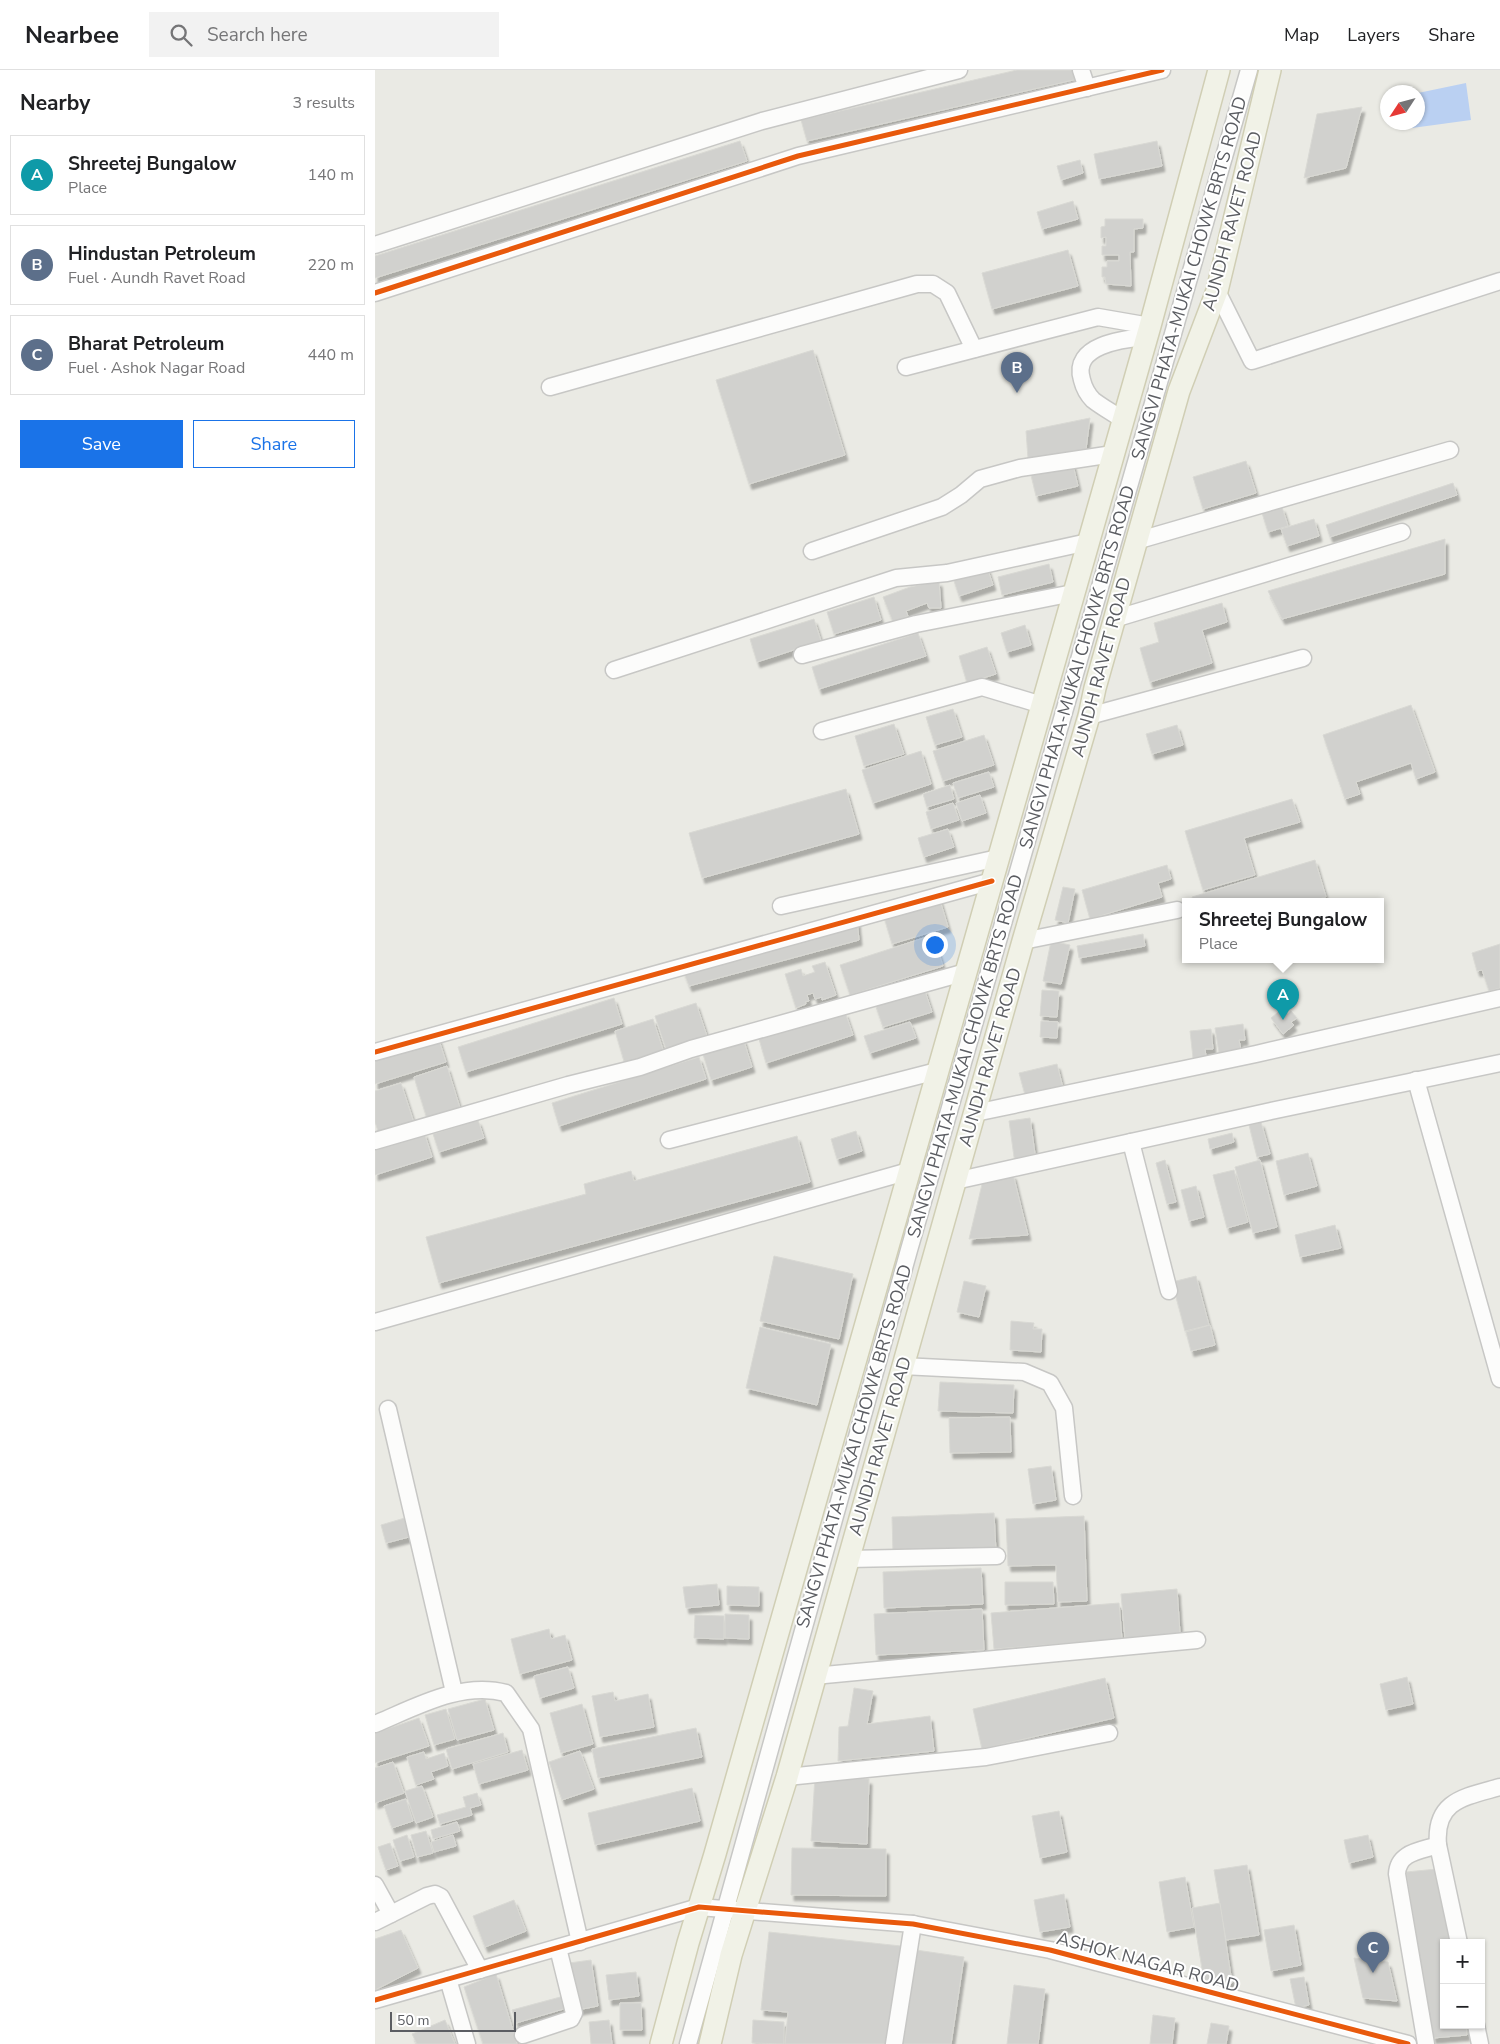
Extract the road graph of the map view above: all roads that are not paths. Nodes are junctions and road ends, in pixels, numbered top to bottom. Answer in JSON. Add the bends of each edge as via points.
{"nodes":[{"id":1,"x":959,"y":70,"type":"edge"},
{"id":2,"x":1081,"y":70,"type":"edge"},
{"id":3,"x":1162,"y":70,"type":"edge"},
{"id":4,"x":1219,"y":70,"type":"edge"},
{"id":5,"x":1249,"y":70,"type":"edge"},
{"id":6,"x":1270,"y":70,"type":"edge"},
{"id":7,"x":1087,"y":88,"type":"junction"},
{"id":8,"x":375,"y":245,"type":"edge"},
{"id":9,"x":1500,"y":281,"type":"edge"},
{"id":10,"x":1217,"y":291,"type":"junction"},
{"id":11,"x":375,"y":293,"type":"edge"},
{"id":12,"x":1148,"y":332,"type":"junction"},
{"id":13,"x":974,"y":349,"type":"junction"},
{"id":14,"x":905,"y":367,"type":"dead end"},
{"id":15,"x":550,"y":387,"type":"dead end"},
{"id":16,"x":1123,"y":420,"type":"junction"},
{"id":17,"x":1450,"y":450,"type":"dead end"},
{"id":18,"x":1113,"y":454,"type":"junction"},
{"id":19,"x":1402,"y":532,"type":"dead end"},
{"id":20,"x":1136,"y":541,"type":"junction"},
{"id":21,"x":1088,"y":542,"type":"junction"},
{"id":22,"x":812,"y":551,"type":"dead end"},
{"id":23,"x":1073,"y":593,"type":"junction"},
{"id":24,"x":1114,"y":619,"type":"junction"},
{"id":25,"x":802,"y":655,"type":"dead end"},
{"id":26,"x":1303,"y":658,"type":"dead end"},
{"id":27,"x":614,"y":670,"type":"dead end"},
{"id":28,"x":1042,"y":704,"type":"junction"},
{"id":29,"x":1089,"y":716,"type":"junction"},
{"id":30,"x":822,"y":731,"type":"dead end"},
{"id":31,"x":998,"y":858,"type":"junction"},
{"id":32,"x":992,"y":881,"type":"junction"},
{"id":33,"x":781,"y":906,"type":"dead end"},
{"id":34,"x":1177,"y":910,"type":"dead end"},
{"id":35,"x":1023,"y":941,"type":"junction"},
{"id":36,"x":966,"y":972,"type":"junction"},
{"id":37,"x":1500,"y":998,"type":"edge"},
{"id":38,"x":375,"y":1052,"type":"edge"},
{"id":39,"x":1500,"y":1063,"type":"edge"},
{"id":40,"x":937,"y":1071,"type":"junction"},
{"id":41,"x":1416,"y":1080,"type":"junction"},
{"id":42,"x":975,"y":1113,"type":"junction"},
{"id":43,"x":669,"y":1140,"type":"dead end"},
{"id":44,"x":375,"y":1141,"type":"edge"},
{"id":45,"x":1131,"y":1142,"type":"junction"},
{"id":46,"x":909,"y":1171,"type":"junction"},
{"id":47,"x":955,"y":1181,"type":"junction"},
{"id":48,"x":1169,"y":1291,"type":"dead end"},
{"id":49,"x":375,"y":1322,"type":"edge"},
{"id":50,"x":902,"y":1366,"type":"junction"},
{"id":51,"x":1500,"y":1380,"type":"edge"},
{"id":52,"x":388,"y":1409,"type":"dead end"},
{"id":53,"x":1073,"y":1496,"type":"dead end"},
{"id":54,"x":997,"y":1556,"type":"dead end"},
{"id":55,"x":848,"y":1559,"type":"junction"},
{"id":56,"x":1197,"y":1640,"type":"dead end"},
{"id":57,"x":814,"y":1676,"type":"junction"},
{"id":58,"x":454,"y":1692,"type":"junction"},
{"id":59,"x":375,"y":1724,"type":"edge"},
{"id":60,"x":1109,"y":1733,"type":"dead end"},
{"id":61,"x":787,"y":1777,"type":"junction"},
{"id":62,"x":1500,"y":1787,"type":"edge"},
{"id":63,"x":1438,"y":1845,"type":"junction"},
{"id":64,"x":375,"y":1885,"type":"edge"},
{"id":65,"x":699,"y":1907,"type":"junction"},
{"id":66,"x":735,"y":1910,"type":"junction"},
{"id":67,"x":391,"y":1914,"type":"junction"},
{"id":68,"x":375,"y":1922,"type":"edge"},
{"id":69,"x":913,"y":1924,"type":"junction"},
{"id":70,"x":1458,"y":1939,"type":"edge"},
{"id":71,"x":580,"y":1942,"type":"junction"},
{"id":72,"x":558,"y":1948,"type":"junction"},
{"id":73,"x":480,"y":1970,"type":"junction"},
{"id":74,"x":448,"y":1979,"type":"junction"},
{"id":75,"x":375,"y":2000,"type":"edge"},
{"id":76,"x":1477,"y":2029,"type":"edge"},
{"id":77,"x":523,"y":2034,"type":"dead end"},
{"id":78,"x":467,"y":2044,"type":"edge"},
{"id":79,"x":661,"y":2044,"type":"edge"},
{"id":80,"x":688,"y":2044,"type":"edge"},
{"id":81,"x":709,"y":2044,"type":"edge"},
{"id":82,"x":894,"y":2044,"type":"edge"},
{"id":83,"x":1408,"y":2044,"type":"edge"},
{"id":84,"x":1426,"y":2044,"type":"edge"},
{"id":85,"x":1480,"y":2044,"type":"edge"}],
"edges":[{"from":1,"to":8,"type":"street","via":[[762,121]]},
{"from":2,"to":7,"type":"street"},
{"from":3,"to":7,"type":"street"},
{"from":4,"to":12,"type":"main road"},
{"from":5,"to":66,"type":"street","name":"SANGVI PHATA-MUKAI CHOWK BRTS ROAD","via":[[909,1250]]},
{"from":6,"to":10,"type":"main road","name":"AUNDH RAVET ROAD"},
{"from":7,"to":11,"type":"street","via":[[798,156]]},
{"from":9,"to":10,"type":"street","via":[[1252,361]]},
{"from":10,"to":20,"type":"main road","name":"AUNDH RAVET ROAD","via":[[1179,390]]},
{"from":12,"to":13,"type":"street","via":[[1098,316]]},
{"from":12,"to":16,"type":"main road"},
{"from":12,"to":16,"type":"street","via":[[1106,343],[1081,364],[1080,374],[1085,390],[1093,400]]},
{"from":13,"to":14,"type":"street"},
{"from":13,"to":15,"type":"street","via":[[947,293],[933,284],[917,284]]},
{"from":16,"to":18,"type":"main road"},
{"from":17,"to":20,"type":"street"},
{"from":18,"to":21,"type":"main road"},
{"from":18,"to":22,"type":"street","via":[[1020,468],[980,479],[942,507]]},
{"from":19,"to":24,"type":"street"},
{"from":20,"to":24,"type":"main road","name":"AUNDH RAVET ROAD"},
{"from":21,"to":23,"type":"main road"},
{"from":21,"to":27,"type":"street","via":[[947,573],[896,578]]},
{"from":23,"to":25,"type":"street","via":[[916,624]]},
{"from":23,"to":28,"type":"main road"},
{"from":24,"to":29,"type":"main road","name":"AUNDH RAVET ROAD"},
{"from":26,"to":29,"type":"street"},
{"from":28,"to":30,"type":"street","via":[[982,688]]},
{"from":28,"to":31,"type":"main road"},
{"from":29,"to":35,"type":"main road","name":"AUNDH RAVET ROAD"},
{"from":31,"to":32,"type":"main road"},
{"from":31,"to":33,"type":"street"},
{"from":32,"to":36,"type":"main road"},
{"from":32,"to":38,"type":"street"},
{"from":34,"to":35,"type":"street"},
{"from":35,"to":42,"type":"main road","name":"AUNDH RAVET ROAD"},
{"from":36,"to":40,"type":"main road"},
{"from":36,"to":44,"type":"street"},
{"from":37,"to":42,"type":"street"},
{"from":39,"to":41,"type":"street"},
{"from":40,"to":43,"type":"street"},
{"from":40,"to":46,"type":"main road"},
{"from":41,"to":45,"type":"street"},
{"from":41,"to":51,"type":"street"},
{"from":42,"to":47,"type":"main road","name":"AUNDH RAVET ROAD"},
{"from":45,"to":47,"type":"street"},
{"from":45,"to":48,"type":"street"},
{"from":46,"to":49,"type":"street"},
{"from":46,"to":65,"type":"main road"},
{"from":47,"to":50,"type":"main road","name":"AUNDH RAVET ROAD"},
{"from":50,"to":53,"type":"street","via":[[1024,1372],[1050,1383],[1064,1408]]},
{"from":50,"to":55,"type":"main road","name":"AUNDH RAVET ROAD"},
{"from":52,"to":58,"type":"street"},
{"from":54,"to":55,"type":"street"},
{"from":55,"to":57,"type":"main road","name":"AUNDH RAVET ROAD"},
{"from":56,"to":57,"type":"street"},
{"from":57,"to":61,"type":"main road","name":"AUNDH RAVET ROAD"},
{"from":58,"to":59,"type":"street"},
{"from":58,"to":71,"type":"street","via":[[494,1690],[506,1693],[531,1730]]},
{"from":60,"to":61,"type":"street","via":[[986,1757]]},
{"from":61,"to":66,"type":"main road","name":"AUNDH RAVET ROAD"},
{"from":62,"to":63,"type":"street","via":[[1463,1797],[1446,1808],[1437,1834]]},
{"from":63,"to":70,"type":"street"},
{"from":63,"to":84,"type":"street","via":[[1402,1858],[1397,1874]]},
{"from":64,"to":67,"type":"street"},
{"from":65,"to":66,"type":"street","name":"ASHOK NAGAR ROAD"},
{"from":65,"to":71,"type":"street"},
{"from":65,"to":79,"type":"main road"},
{"from":66,"to":69,"type":"street","name":"ASHOK NAGAR ROAD"},
{"from":66,"to":80,"type":"street","name":"SANGVI PHATA-MUKAI CHOWK BRTS ROAD"},
{"from":66,"to":81,"type":"main road","name":"AUNDH RAVET ROAD","via":[[731,1955]]},
{"from":67,"to":68,"type":"street"},
{"from":67,"to":73,"type":"street","via":[[427,1896],[435,1894],[441,1897]]},
{"from":69,"to":82,"type":"street"},
{"from":69,"to":83,"type":"street","name":"ASHOK NAGAR ROAD","via":[[1050,1950]]},
{"from":71,"to":72,"type":"street"},
{"from":72,"to":73,"type":"street"},
{"from":72,"to":77,"type":"street","via":[[574,2013],[571,2020]]},
{"from":73,"to":74,"type":"street"},
{"from":74,"to":75,"type":"street"},
{"from":74,"to":78,"type":"street"},
{"from":76,"to":85,"type":"street"}]}
